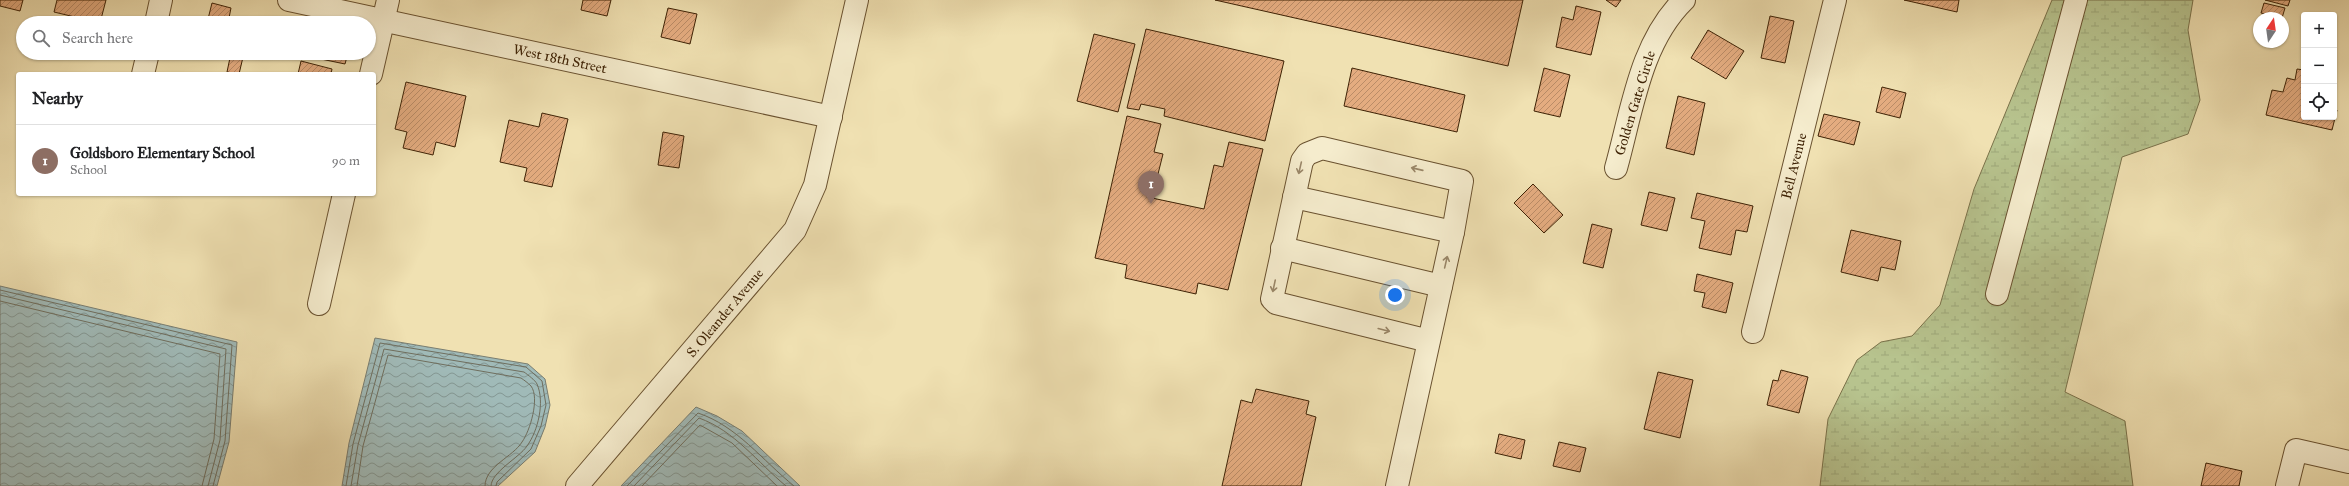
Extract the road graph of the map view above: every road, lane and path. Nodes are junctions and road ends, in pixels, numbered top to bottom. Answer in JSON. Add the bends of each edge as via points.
{"nodes":[{"id":1,"x":161,"y":0,"type":"edge"},
{"id":2,"x":289,"y":0,"type":"edge"},
{"id":3,"x":388,"y":0,"type":"edge"},
{"id":4,"x":856,"y":0,"type":"edge"},
{"id":5,"x":1684,"y":0,"type":"edge"},
{"id":6,"x":1835,"y":0,"type":"edge"},
{"id":7,"x":2076,"y":0,"type":"edge"},
{"id":8,"x":158,"y":16,"type":"edge"},
{"id":9,"x":357,"y":16,"type":"edge"},
{"id":10,"x":376,"y":20,"type":"edge"},
{"id":11,"x":383,"y":22,"type":"junction"},
{"id":12,"x":376,"y":52,"type":"edge"},
{"id":13,"x":146,"y":60,"type":"edge"},
{"id":14,"x":374,"y":60,"type":"edge"},
{"id":15,"x":143,"y":72,"type":"edge"},
{"id":16,"x":371,"y":72,"type":"edge"},
{"id":17,"x":830,"y":117,"type":"junction"},
{"id":18,"x":1616,"y":168,"type":"dead end"},
{"id":19,"x":344,"y":196,"type":"edge"},
{"id":20,"x":1294,"y":197,"type":"junction"},
{"id":21,"x":1453,"y":232,"type":"junction"},
{"id":22,"x":1282,"y":248,"type":"junction"},
{"id":23,"x":1441,"y":286,"type":"junction"},
{"id":24,"x":1997,"y":294,"type":"dead end"},
{"id":25,"x":319,"y":304,"type":"dead end"},
{"id":26,"x":1753,"y":332,"type":"dead end"},
{"id":27,"x":1429,"y":341,"type":"junction"},
{"id":28,"x":2349,"y":462,"type":"edge"},
{"id":29,"x":577,"y":486,"type":"edge"},
{"id":30,"x":1397,"y":486,"type":"edge"},
{"id":31,"x":2287,"y":486,"type":"edge"}],
"edges":[{"from":1,"to":8,"type":"street"},
{"from":2,"to":9,"type":"street","name":"West 18th Street"},
{"from":3,"to":11,"type":"street"},
{"from":4,"to":17,"type":"street","name":"S. Oleander Avenue"},
{"from":5,"to":18,"type":"street","name":"Golden Gate Circle","via":[[1664,22],[1646,58]]},
{"from":6,"to":26,"type":"street","name":"Bell Avenue"},
{"from":7,"to":24,"type":"street"},
{"from":10,"to":11,"type":"street","name":"West 18th Street"},
{"from":11,"to":12,"type":"street"},
{"from":11,"to":17,"type":"street","name":"West 18th Street"},
{"from":13,"to":15,"type":"street"},
{"from":14,"to":16,"type":"street"},
{"from":17,"to":29,"type":"street","name":"S. Oleander Avenue","via":[[815,185],[795,230]]},
{"from":19,"to":25,"type":"street"},
{"from":20,"to":21,"type":"street"},
{"from":21,"to":20,"type":"street","one_way":true,"via":[[1462,181],[1322,148],[1306,154]]},
{"from":20,"to":22,"type":"street"},
{"from":23,"to":21,"type":"street","one_way":true},
{"from":22,"to":23,"type":"street"},
{"from":22,"to":27,"type":"street","one_way":true,"via":[[1272,292],[1272,299],[1276,303]]},
{"from":23,"to":27,"type":"street"},
{"from":27,"to":30,"type":"street"},
{"from":28,"to":31,"type":"street","via":[[2296,450]]}]}
